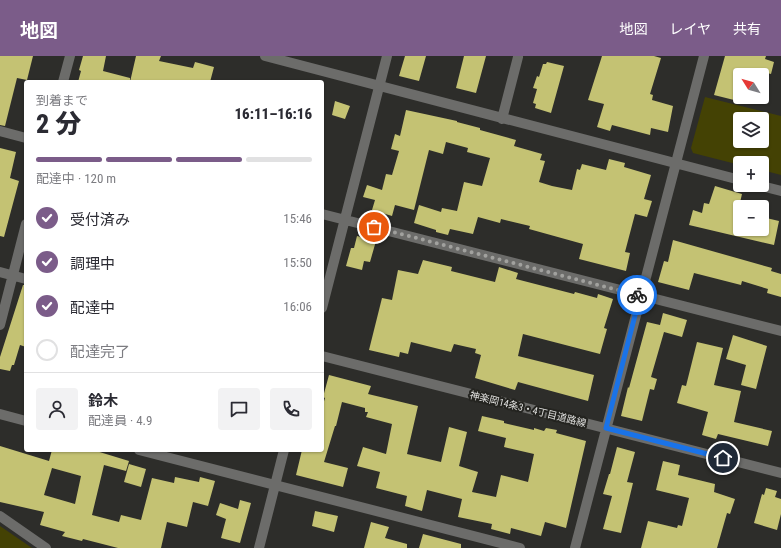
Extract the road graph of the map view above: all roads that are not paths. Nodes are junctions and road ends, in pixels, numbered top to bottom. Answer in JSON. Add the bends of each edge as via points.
{"nodes":[{"id":1,"x":70,"y":56,"type":"edge"},
{"id":2,"x":265,"y":56,"type":"edge"},
{"id":3,"x":387,"y":56,"type":"edge"},
{"id":4,"x":704,"y":56,"type":"edge"},
{"id":5,"x":518,"y":57,"type":"dead end"},
{"id":6,"x":64,"y":80,"type":"edge"},
{"id":7,"x":379,"y":87,"type":"junction"},
{"id":8,"x":502,"y":119,"type":"junction"},
{"id":9,"x":0,"y":131,"type":"edge"},
{"id":10,"x":24,"y":137,"type":"edge"},
{"id":11,"x":676,"y":164,"type":"junction"},
{"id":12,"x":733,"y":178,"type":"edge"},
{"id":13,"x":769,"y":188,"type":"edge"},
{"id":14,"x":781,"y":191,"type":"edge"},
{"id":15,"x":324,"y":215,"type":"edge"},
{"id":16,"x":345,"y":220,"type":"junction"},
{"id":17,"x":24,"y":232,"type":"edge"},
{"id":18,"x":0,"y":272,"type":"edge"},
{"id":19,"x":13,"y":275,"type":"junction"},
{"id":20,"x":24,"y":278,"type":"edge"},
{"id":21,"x":640,"y":296,"type":"junction"},
{"id":22,"x":324,"y":300,"type":"edge"},
{"id":23,"x":0,"y":324,"type":"edge"},
{"id":24,"x":781,"y":331,"type":"edge"},
{"id":25,"x":324,"y":357,"type":"edge"},
{"id":26,"x":0,"y":414,"type":"edge"},
{"id":27,"x":24,"y":420,"type":"edge"},
{"id":28,"x":606,"y":428,"type":"junction"},
{"id":29,"x":147,"y":452,"type":"edge"},
{"id":30,"x":283,"y":452,"type":"edge"},
{"id":31,"x":781,"y":473,"type":"edge"},
{"id":32,"x":274,"y":485,"type":"junction"},
{"id":33,"x":0,"y":516,"type":"edge"},
{"id":34,"x":46,"y":548,"type":"edge"},
{"id":35,"x":259,"y":548,"type":"edge"},
{"id":36,"x":520,"y":548,"type":"edge"},
{"id":37,"x":575,"y":548,"type":"edge"}],
"edges":[{"from":1,"to":6,"type":"street"},
{"from":2,"to":7,"type":"street"},
{"from":3,"to":7,"type":"street"},
{"from":4,"to":11,"type":"street"},
{"from":5,"to":8,"type":"street"},
{"from":7,"to":8,"type":"street"},
{"from":7,"to":16,"type":"street"},
{"from":8,"to":11,"type":"street"},
{"from":9,"to":10,"type":"street"},
{"from":11,"to":12,"type":"street"},
{"from":11,"to":21,"type":"street"},
{"from":13,"to":14,"type":"street"},
{"from":15,"to":16,"type":"street"},
{"from":16,"to":21,"type":"street"},
{"from":16,"to":22,"type":"street"},
{"from":17,"to":19,"type":"street"},
{"from":18,"to":19,"type":"street"},
{"from":19,"to":20,"type":"street"},
{"from":19,"to":23,"type":"street"},
{"from":21,"to":24,"type":"street"},
{"from":21,"to":28,"type":"street"},
{"from":25,"to":28,"type":"street","name":"神楽岡14条3・4丁目道路線"},
{"from":26,"to":27,"type":"street"},
{"from":28,"to":31,"type":"street","name":"神楽岡14条3・4丁目道路線"},
{"from":28,"to":37,"type":"street"},
{"from":29,"to":32,"type":"street"},
{"from":30,"to":32,"type":"street"},
{"from":32,"to":35,"type":"street"},
{"from":32,"to":36,"type":"street"},
{"from":33,"to":34,"type":"street"}]}
